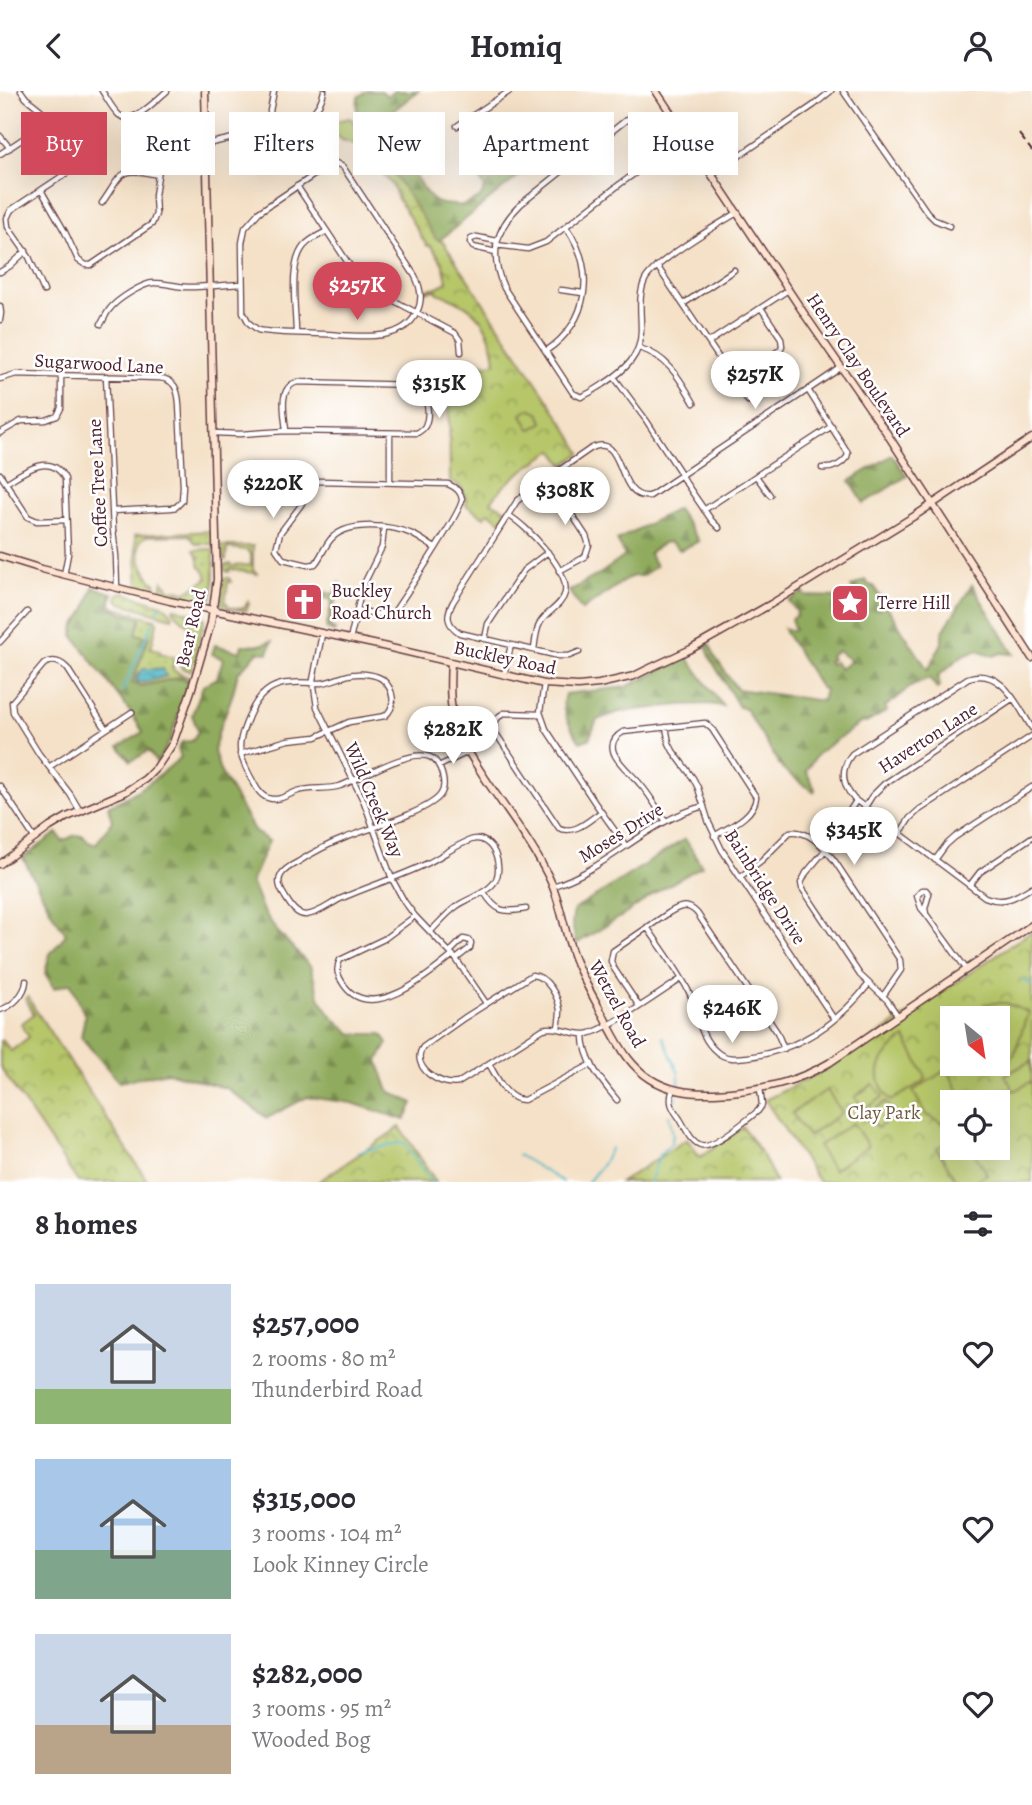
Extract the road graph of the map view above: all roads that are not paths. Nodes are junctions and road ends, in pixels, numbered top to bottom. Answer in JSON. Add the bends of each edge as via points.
{"nodes":[{"id":1,"x":21,"y":91,"type":"edge"},
{"id":2,"x":102,"y":91,"type":"edge"},
{"id":3,"x":167,"y":91,"type":"edge"},
{"id":4,"x":205,"y":91,"type":"edge"},
{"id":5,"x":274,"y":91,"type":"edge"},
{"id":6,"x":324,"y":91,"type":"edge"},
{"id":7,"x":510,"y":91,"type":"edge"},
{"id":8,"x":656,"y":91,"type":"edge"},
{"id":9,"x":831,"y":91,"type":"edge"},
{"id":10,"x":843,"y":91,"type":"edge"},
{"id":11,"x":43,"y":112,"type":"edge"},
{"id":12,"x":206,"y":112,"type":"edge"},
{"id":13,"x":270,"y":112,"type":"edge"},
{"id":14,"x":313,"y":112,"type":"edge"},
{"id":15,"x":670,"y":112,"type":"edge"},
{"id":16,"x":628,"y":120,"type":"edge"},
{"id":17,"x":457,"y":125,"type":"dead end"},
{"id":18,"x":0,"y":136,"type":"edge"},
{"id":19,"x":21,"y":141,"type":"edge"},
{"id":20,"x":10,"y":148,"type":"junction"},
{"id":21,"x":0,"y":154,"type":"edge"},
{"id":22,"x":738,"y":157,"type":"edge"},
{"id":23,"x":64,"y":175,"type":"edge"},
{"id":24,"x":122,"y":175,"type":"edge"},
{"id":25,"x":158,"y":175,"type":"edge"},
{"id":26,"x":207,"y":175,"type":"edge"},
{"id":27,"x":632,"y":175,"type":"edge"},
{"id":28,"x":711,"y":175,"type":"edge"},
{"id":29,"x":298,"y":186,"type":"junction"},
{"id":30,"x":41,"y":190,"type":"junction"},
{"id":31,"x":102,"y":203,"type":"dead end"},
{"id":32,"x":737,"y":213,"type":"junction"},
{"id":33,"x":949,"y":226,"type":"dead end"},
{"id":34,"x":566,"y":227,"type":"junction"},
{"id":35,"x":327,"y":231,"type":"junction"},
{"id":36,"x":497,"y":243,"type":"junction"},
{"id":37,"x":26,"y":251,"type":"junction"},
{"id":38,"x":496,"y":252,"type":"junction"},
{"id":39,"x":657,"y":265,"type":"junction"},
{"id":40,"x":734,"y":270,"type":"dead end"},
{"id":41,"x":0,"y":272,"type":"edge"},
{"id":42,"x":242,"y":284,"type":"junction"},
{"id":43,"x":210,"y":286,"type":"junction"},
{"id":44,"x":561,"y":290,"type":"dead end"},
{"id":45,"x":788,"y":290,"type":"junction"},
{"id":46,"x":44,"y":291,"type":"dead end"},
{"id":47,"x":583,"y":293,"type":"junction"},
{"id":48,"x":683,"y":304,"type":"junction"},
{"id":49,"x":0,"y":306,"type":"edge"},
{"id":50,"x":761,"y":307,"type":"junction"},
{"id":51,"x":418,"y":312,"type":"junction"},
{"id":52,"x":0,"y":320,"type":"edge"},
{"id":53,"x":101,"y":324,"type":"dead end"},
{"id":54,"x":296,"y":333,"type":"junction"},
{"id":55,"x":709,"y":342,"type":"junction"},
{"id":56,"x":639,"y":348,"type":"junction"},
{"id":57,"x":545,"y":351,"type":"junction"},
{"id":58,"x":461,"y":352,"type":"dead end"},
{"id":59,"x":842,"y":367,"type":"junction"},
{"id":60,"x":61,"y":375,"type":"junction"},
{"id":61,"x":106,"y":376,"type":"junction"},
{"id":62,"x":614,"y":377,"type":"junction"},
{"id":63,"x":0,"y":379,"type":"edge"},
{"id":64,"x":734,"y":380,"type":"junction"},
{"id":65,"x":808,"y":390,"type":"junction"},
{"id":66,"x":747,"y":401,"type":"dead end"},
{"id":67,"x":694,"y":403,"type":"dead end"},
{"id":68,"x":832,"y":426,"type":"junction"},
{"id":69,"x":286,"y":431,"type":"junction"},
{"id":70,"x":0,"y":433,"type":"edge"},
{"id":71,"x":214,"y":433,"type":"junction"},
{"id":72,"x":390,"y":433,"type":"junction"},
{"id":73,"x":1032,"y":438,"type":"edge"},
{"id":74,"x":822,"y":468,"type":"dead end"},
{"id":75,"x":0,"y":474,"type":"edge"},
{"id":76,"x":682,"y":475,"type":"junction"},
{"id":77,"x":757,"y":475,"type":"junction"},
{"id":78,"x":548,"y":478,"type":"junction"},
{"id":79,"x":390,"y":482,"type":"junction"},
{"id":80,"x":6,"y":483,"type":"junction"},
{"id":81,"x":770,"y":495,"type":"dead end"},
{"id":82,"x":932,"y":504,"type":"junction"},
{"id":83,"x":704,"y":510,"type":"junction"},
{"id":84,"x":112,"y":511,"type":"junction"},
{"id":85,"x":508,"y":515,"type":"junction"},
{"id":86,"x":66,"y":520,"type":"junction"},
{"id":87,"x":384,"y":528,"type":"junction"},
{"id":88,"x":719,"y":528,"type":"dead end"},
{"id":89,"x":435,"y":548,"type":"junction"},
{"id":90,"x":548,"y":552,"type":"junction"},
{"id":91,"x":0,"y":556,"type":"edge"},
{"id":92,"x":559,"y":571,"type":"junction"},
{"id":93,"x":64,"y":575,"type":"junction"},
{"id":94,"x":117,"y":587,"type":"junction"},
{"id":95,"x":357,"y":610,"type":"junction"},
{"id":96,"x":213,"y":611,"type":"junction"},
{"id":97,"x":27,"y":612,"type":"dead end"},
{"id":98,"x":322,"y":634,"type":"junction"},
{"id":99,"x":485,"y":639,"type":"junction"},
{"id":100,"x":351,"y":640,"type":"junction"},
{"id":101,"x":0,"y":642,"type":"edge"},
{"id":102,"x":511,"y":645,"type":"junction"},
{"id":103,"x":534,"y":650,"type":"junction"},
{"id":104,"x":579,"y":652,"type":"dead end"},
{"id":105,"x":1032,"y":659,"type":"edge"},
{"id":106,"x":451,"y":663,"type":"junction"},
{"id":107,"x":504,"y":675,"type":"junction"},
{"id":108,"x":313,"y":683,"type":"junction"},
{"id":109,"x":544,"y":684,"type":"junction"},
{"id":110,"x":1013,"y":699,"type":"junction"},
{"id":111,"x":131,"y":712,"type":"dead end"},
{"id":112,"x":540,"y":714,"type":"junction"},
{"id":113,"x":666,"y":727,"type":"junction"},
{"id":114,"x":1032,"y":728,"type":"edge"},
{"id":115,"x":106,"y":729,"type":"junction"},
{"id":116,"x":328,"y":731,"type":"junction"},
{"id":117,"x":1032,"y":736,"type":"edge"},
{"id":118,"x":468,"y":752,"type":"junction"},
{"id":119,"x":240,"y":754,"type":"junction"},
{"id":120,"x":439,"y":766,"type":"junction"},
{"id":121,"x":49,"y":767,"type":"junction"},
{"id":122,"x":354,"y":780,"type":"junction"},
{"id":123,"x":0,"y":786,"type":"edge"},
{"id":124,"x":1032,"y":787,"type":"edge"},
{"id":125,"x":2,"y":795,"type":"edge"},
{"id":126,"x":856,"y":801,"type":"junction"},
{"id":127,"x":704,"y":806,"type":"junction"},
{"id":128,"x":864,"y":807,"type":"junction"},
{"id":129,"x":80,"y":811,"type":"junction"},
{"id":130,"x":601,"y":812,"type":"junction"},
{"id":131,"x":665,"y":820,"type":"junction"},
{"id":132,"x":373,"y":828,"type":"junction"},
{"id":133,"x":900,"y":833,"type":"junction"},
{"id":134,"x":714,"y":836,"type":"junction"},
{"id":135,"x":1032,"y":837,"type":"edge"},
{"id":136,"x":35,"y":839,"type":"junction"},
{"id":137,"x":626,"y":846,"type":"junction"},
{"id":138,"x":826,"y":850,"type":"junction"},
{"id":139,"x":935,"y":860,"type":"junction"},
{"id":140,"x":0,"y":864,"type":"edge"},
{"id":141,"x":740,"y":877,"type":"junction"},
{"id":142,"x":392,"y":879,"type":"junction"},
{"id":143,"x":970,"y":885,"type":"junction"},
{"id":144,"x":553,"y":886,"type":"junction"},
{"id":145,"x":1032,"y":887,"type":"edge"},
{"id":146,"x":484,"y":892,"type":"junction"},
{"id":147,"x":526,"y":909,"type":"dead end"},
{"id":148,"x":926,"y":915,"type":"junction"},
{"id":149,"x":415,"y":916,"type":"junction"},
{"id":150,"x":1032,"y":925,"type":"edge"},
{"id":151,"x":647,"y":927,"type":"junction"},
{"id":152,"x":430,"y":932,"type":"junction"},
{"id":153,"x":453,"y":955,"type":"junction"},
{"id":154,"x":967,"y":970,"type":"junction"},
{"id":155,"x":681,"y":979,"type":"junction"},
{"id":156,"x":26,"y":981,"type":"dead end"},
{"id":157,"x":868,"y":985,"type":"junction"},
{"id":158,"x":883,"y":996,"type":"junction"},
{"id":159,"x":486,"y":1003,"type":"junction"},
{"id":160,"x":639,"y":1006,"type":"junction"},
{"id":161,"x":0,"y":1010,"type":"edge"},
{"id":162,"x":898,"y":1016,"type":"junction"},
{"id":163,"x":834,"y":1019,"type":"junction"},
{"id":164,"x":608,"y":1025,"type":"junction"},
{"id":165,"x":558,"y":1028,"type":"junction"},
{"id":166,"x":584,"y":1034,"type":"junction"},
{"id":167,"x":784,"y":1049,"type":"junction"},
{"id":168,"x":488,"y":1064,"type":"junction"},
{"id":169,"x":592,"y":1064,"type":"junction"},
{"id":170,"x":760,"y":1088,"type":"junction"},
{"id":171,"x":673,"y":1089,"type":"junction"},
{"id":172,"x":617,"y":1100,"type":"dead end"}],
"edges":[{"from":1,"to":11,"type":"street"},
{"from":2,"to":3,"type":"street","via":[[116,112],[128,118]]},
{"from":4,"to":12,"type":"main road","name":"Bear Road"},
{"from":5,"to":13,"type":"street"},
{"from":6,"to":14,"type":"street"},
{"from":7,"to":17,"type":"street"},
{"from":8,"to":15,"type":"main road","name":"Henry Clay Boulevard"},
{"from":9,"to":22,"type":"street"},
{"from":10,"to":33,"type":"street","via":[[927,212]]},
{"from":16,"to":36,"type":"street","via":[[521,204],[504,224]]},
{"from":18,"to":20,"type":"street"},
{"from":19,"to":20,"type":"street"},
{"from":20,"to":21,"type":"street"},
{"from":23,"to":30,"type":"street"},
{"from":24,"to":31,"type":"street"},
{"from":25,"to":30,"type":"street","via":[[152,224],[91,265],[78,260]]},
{"from":26,"to":43,"type":"main road","name":"Bear Road"},
{"from":27,"to":34,"type":"street"},
{"from":28,"to":32,"type":"main road","name":"Henry Clay Boulevard"},
{"from":29,"to":35,"type":"street"},
{"from":29,"to":42,"type":"street","via":[[259,212],[245,228]]},
{"from":29,"to":51,"type":"street","via":[[333,164],[343,167],[415,276],[421,293]]},
{"from":30,"to":37,"type":"street","via":[[6,218]]},
{"from":32,"to":39,"type":"street"},
{"from":32,"to":45,"type":"main road","name":"Henry Clay Boulevard"},
{"from":34,"to":36,"type":"street","via":[[538,247],[520,249]]},
{"from":34,"to":47,"type":"street","via":[[581,253]]},
{"from":35,"to":51,"type":"street","via":[[358,278]]},
{"from":35,"to":54,"type":"street","via":[[305,245],[297,258]]},
{"from":36,"to":38,"type":"street"},
{"from":36,"to":38,"type":"street","via":[[474,237],[470,244]]},
{"from":37,"to":41,"type":"street"},
{"from":37,"to":46,"type":"street"},
{"from":38,"to":57,"type":"street","via":[[504,288]]},
{"from":39,"to":48,"type":"street"},
{"from":39,"to":56,"type":"street","via":[[642,291]]},
{"from":40,"to":48,"type":"street"},
{"from":42,"to":43,"type":"street"},
{"from":42,"to":54,"type":"street","via":[[243,312],[251,326]]},
{"from":43,"to":53,"type":"street","via":[[147,284],[114,305]]},
{"from":43,"to":71,"type":"main road","name":"Bear Road"},
{"from":44,"to":47,"type":"street"},
{"from":45,"to":50,"type":"street"},
{"from":45,"to":59,"type":"main road","name":"Henry Clay Boulevard"},
{"from":47,"to":57,"type":"street","via":[[564,337]]},
{"from":48,"to":55,"type":"street"},
{"from":49,"to":52,"type":"street"},
{"from":50,"to":55,"type":"street"},
{"from":50,"to":64,"type":"street","via":[[782,347]]},
{"from":51,"to":54,"type":"street","via":[[406,327],[386,335]]},
{"from":51,"to":58,"type":"street","via":[[455,333]]},
{"from":55,"to":64,"type":"street"},
{"from":56,"to":62,"type":"street"},
{"from":56,"to":67,"type":"street","via":[[666,362]]},
{"from":57,"to":62,"type":"street","via":[[579,397]]},
{"from":59,"to":65,"type":"street"},
{"from":59,"to":82,"type":"main road","name":"Henry Clay Boulevard"},
{"from":60,"to":61,"type":"street","name":"Sugarwood Lane"},
{"from":60,"to":63,"type":"street","name":"Sugarwood Lane","via":[[16,374]]},
{"from":60,"to":70,"type":"street","via":[[57,417],[21,421]]},
{"from":61,"to":84,"type":"street","name":"Coffee Tree Lane"},
{"from":61,"to":84,"type":"street","name":"Sugarwood Lane","via":[[173,382],[181,425],[180,503],[172,508]]},
{"from":62,"to":76,"type":"street"},
{"from":64,"to":66,"type":"street"},
{"from":65,"to":68,"type":"street"},
{"from":65,"to":76,"type":"street"},
{"from":68,"to":74,"type":"street","via":[[848,457],[831,469]]},
{"from":68,"to":77,"type":"street"},
{"from":69,"to":71,"type":"street"},
{"from":69,"to":72,"type":"street"},
{"from":69,"to":72,"type":"street","via":[[284,395],[292,383],[419,387],[426,398],[425,427],[417,433]]},
{"from":71,"to":96,"type":"main road","name":"Bear Road","via":[[218,579]]},
{"from":72,"to":79,"type":"street"},
{"from":73,"to":82,"type":"main road","name":"Buckley Road"},
{"from":75,"to":80,"type":"street"},
{"from":76,"to":78,"type":"street","via":[[650,496],[636,495],[610,448],[602,445]]},
{"from":76,"to":83,"type":"street"},
{"from":77,"to":81,"type":"street"},
{"from":77,"to":83,"type":"street"},
{"from":78,"to":85,"type":"street","via":[[517,501]]},
{"from":78,"to":92,"type":"street","via":[[589,545],[585,557]]},
{"from":79,"to":87,"type":"street","via":[[311,483],[280,533],[276,549],[283,559],[310,565],[339,532],[354,527]]},
{"from":79,"to":89,"type":"street","via":[[448,484],[460,494],[461,506]]},
{"from":80,"to":86,"type":"street","via":[[32,519]]},
{"from":80,"to":86,"type":"street","via":[[36,466],[57,467],[65,479]]},
{"from":82,"to":105,"type":"main road","name":"Henry Clay Boulevard"},
{"from":82,"to":109,"type":"main road","name":"Buckley Road","via":[[744,619],[648,670],[599,684]]},
{"from":83,"to":88,"type":"street"},
{"from":84,"to":94,"type":"street","name":"Coffee Tree Lane"},
{"from":85,"to":90,"type":"street"},
{"from":85,"to":99,"type":"street","via":[[447,616],[460,633]]},
{"from":86,"to":93,"type":"street"},
{"from":87,"to":89,"type":"street","via":[[409,533]]},
{"from":87,"to":95,"type":"street","via":[[382,547]]},
{"from":89,"to":95,"type":"street","via":[[391,615]]},
{"from":90,"to":92,"type":"street"},
{"from":90,"to":99,"type":"street","via":[[524,570],[488,624]]},
{"from":91,"to":93,"type":"main road","name":"Buckley Road"},
{"from":92,"to":103,"type":"street","via":[[565,593],[540,622]]},
{"from":93,"to":94,"type":"main road","name":"Buckley Road"},
{"from":94,"to":96,"type":"main road","name":"Buckley Road"},
{"from":95,"to":100,"type":"street"},
{"from":96,"to":98,"type":"main road","name":"Buckley Road"},
{"from":96,"to":129,"type":"main road","name":"Bear Road","via":[[184,715],[166,755],[134,786]]},
{"from":97,"to":101,"type":"street"},
{"from":98,"to":100,"type":"main road","name":"Buckley Road"},
{"from":98,"to":108,"type":"street","name":"Wild Creek Way"},
{"from":99,"to":102,"type":"street"},
{"from":100,"to":106,"type":"main road","name":"Buckley Road"},
{"from":102,"to":103,"type":"street"},
{"from":102,"to":107,"type":"street"},
{"from":103,"to":104,"type":"street","via":[[564,657]]},
{"from":106,"to":107,"type":"main road","name":"Buckley Road"},
{"from":106,"to":118,"type":"main road","name":"Wetzel Road","via":[[452,710]]},
{"from":107,"to":109,"type":"main road","name":"Buckley Road"},
{"from":108,"to":116,"type":"street","name":"Wild Creek Way"},
{"from":108,"to":116,"type":"street","via":[[372,675],[384,681],[392,694],[393,706],[385,716]]},
{"from":108,"to":119,"type":"street","via":[[282,684],[259,697],[240,741]]},
{"from":109,"to":112,"type":"street"},
{"from":110,"to":114,"type":"street"},
{"from":110,"to":126,"type":"street","via":[[995,679],[982,675],[968,678],[852,754],[844,780]]},
{"from":110,"to":128,"type":"street","name":"Haverton Lane","via":[[884,784]]},
{"from":111,"to":115,"type":"street"},
{"from":112,"to":130,"type":"street"},
{"from":112,"to":130,"type":"street","via":[[504,713],[495,720],[495,732],[559,828],[575,829]]},
{"from":113,"to":127,"type":"street","name":"Bainbridge Drive","via":[[669,743],[694,778]]},
{"from":113,"to":131,"type":"street","via":[[623,732],[612,748]]},
{"from":113,"to":134,"type":"street","via":[[708,725],[753,791],[756,801],[752,809]]},
{"from":115,"to":121,"type":"street"},
{"from":115,"to":121,"type":"street","via":[[64,665],[44,664],[15,696],[11,707]]},
{"from":116,"to":119,"type":"street"},
{"from":116,"to":122,"type":"street","name":"Wild Creek Way"},
{"from":117,"to":133,"type":"street","via":[[919,810]]},
{"from":118,"to":120,"type":"street"},
{"from":118,"to":144,"type":"main road","name":"Wetzel Road"},
{"from":119,"to":122,"type":"street","via":[[267,798]]},
{"from":120,"to":122,"type":"street","via":[[431,757],[422,756],[380,767]]},
{"from":120,"to":132,"type":"street","via":[[444,782],[437,800]]},
{"from":121,"to":129,"type":"street"},
{"from":122,"to":132,"type":"street","name":"Wild Creek Way"},
{"from":123,"to":125,"type":"street"},
{"from":124,"to":139,"type":"street","via":[[955,837]]},
{"from":125,"to":136,"type":"street"},
{"from":126,"to":128,"type":"street"},
{"from":126,"to":138,"type":"street"},
{"from":127,"to":131,"type":"street","name":"Moses Drive"},
{"from":127,"to":134,"type":"street","name":"Bainbridge Drive"},
{"from":128,"to":133,"type":"street"},
{"from":129,"to":136,"type":"main road","name":"Bear Road"},
{"from":130,"to":137,"type":"street"},
{"from":131,"to":137,"type":"street","name":"Moses Drive"},
{"from":132,"to":142,"type":"street","name":"Wild Creek Way"},
{"from":132,"to":142,"type":"street","via":[[307,856],[286,869],[279,885],[293,909],[305,915]]},
{"from":133,"to":139,"type":"street"},
{"from":134,"to":141,"type":"street","name":"Bainbridge Drive"},
{"from":135,"to":143,"type":"street","via":[[980,872]]},
{"from":136,"to":140,"type":"main road","name":"Bear Road"},
{"from":137,"to":144,"type":"street","name":"Moses Drive","via":[[586,872]]},
{"from":138,"to":141,"type":"street","via":[[795,831]]},
{"from":138,"to":157,"type":"street","via":[[806,873],[802,888]]},
{"from":138,"to":158,"type":"street","via":[[901,960],[901,970]]},
{"from":139,"to":143,"type":"street"},
{"from":141,"to":163,"type":"street","name":"Bainbridge Drive"},
{"from":142,"to":146,"type":"street","via":[[470,840],[481,839],[499,866],[495,883]]},
{"from":142,"to":149,"type":"street","name":"Wild Creek Way"},
{"from":143,"to":145,"type":"street","via":[[985,897],[1003,901]]},
{"from":144,"to":164,"type":"main road","name":"Wetzel Road","via":[[574,958]]},
{"from":146,"to":147,"type":"street","via":[[499,910]]},
{"from":146,"to":152,"type":"street","via":[[458,905]]},
{"from":148,"to":148,"type":"street","via":[[929,894],[922,890],[917,896]]},
{"from":148,"to":154,"type":"street"},
{"from":149,"to":152,"type":"street","name":"Wild Creek Way"},
{"from":149,"to":153,"type":"street","via":[[384,939],[340,960],[338,976],[348,991],[368,999],[391,996]]},
{"from":150,"to":154,"type":"main road","name":"Wetzel Road"},
{"from":151,"to":155,"type":"street"},
{"from":151,"to":160,"type":"street","via":[[616,947],[611,956],[613,967]]},
{"from":151,"to":167,"type":"street","via":[[679,907],[694,909]]},
{"from":152,"to":153,"type":"street","name":"Wild Creek Way"},
{"from":153,"to":159,"type":"street","name":"Wild Creek Way"},
{"from":154,"to":162,"type":"main road","name":"Wetzel Road"},
{"from":155,"to":160,"type":"street"},
{"from":155,"to":167,"type":"street","via":[[700,1028],[718,1053],[734,1058]]},
{"from":156,"to":161,"type":"street","via":[[21,995]]},
{"from":157,"to":158,"type":"street"},
{"from":157,"to":163,"type":"street"},
{"from":158,"to":162,"type":"street"},
{"from":159,"to":165,"type":"street","via":[[529,976],[539,975],[559,1007]]},
{"from":159,"to":168,"type":"street","via":[[423,1047],[419,1062],[450,1084]]},
{"from":160,"to":164,"type":"street"},
{"from":162,"to":170,"type":"main road","name":"Wetzel Road","via":[[817,1070]]},
{"from":163,"to":167,"type":"street"},
{"from":164,"to":166,"type":"street"},
{"from":164,"to":171,"type":"main road","name":"Wetzel Road","via":[[632,1063]]},
{"from":165,"to":166,"type":"street"},
{"from":165,"to":168,"type":"street","via":[[543,1029]]},
{"from":166,"to":169,"type":"street"},
{"from":168,"to":169,"type":"street","via":[[509,1094],[524,1100]]},
{"from":169,"to":172,"type":"street"},
{"from":170,"to":171,"type":"main road","name":"Wetzel Road","via":[[704,1094]]},
{"from":170,"to":171,"type":"street","via":[[758,1111],[706,1146],[692,1138],[672,1108]]}]}
